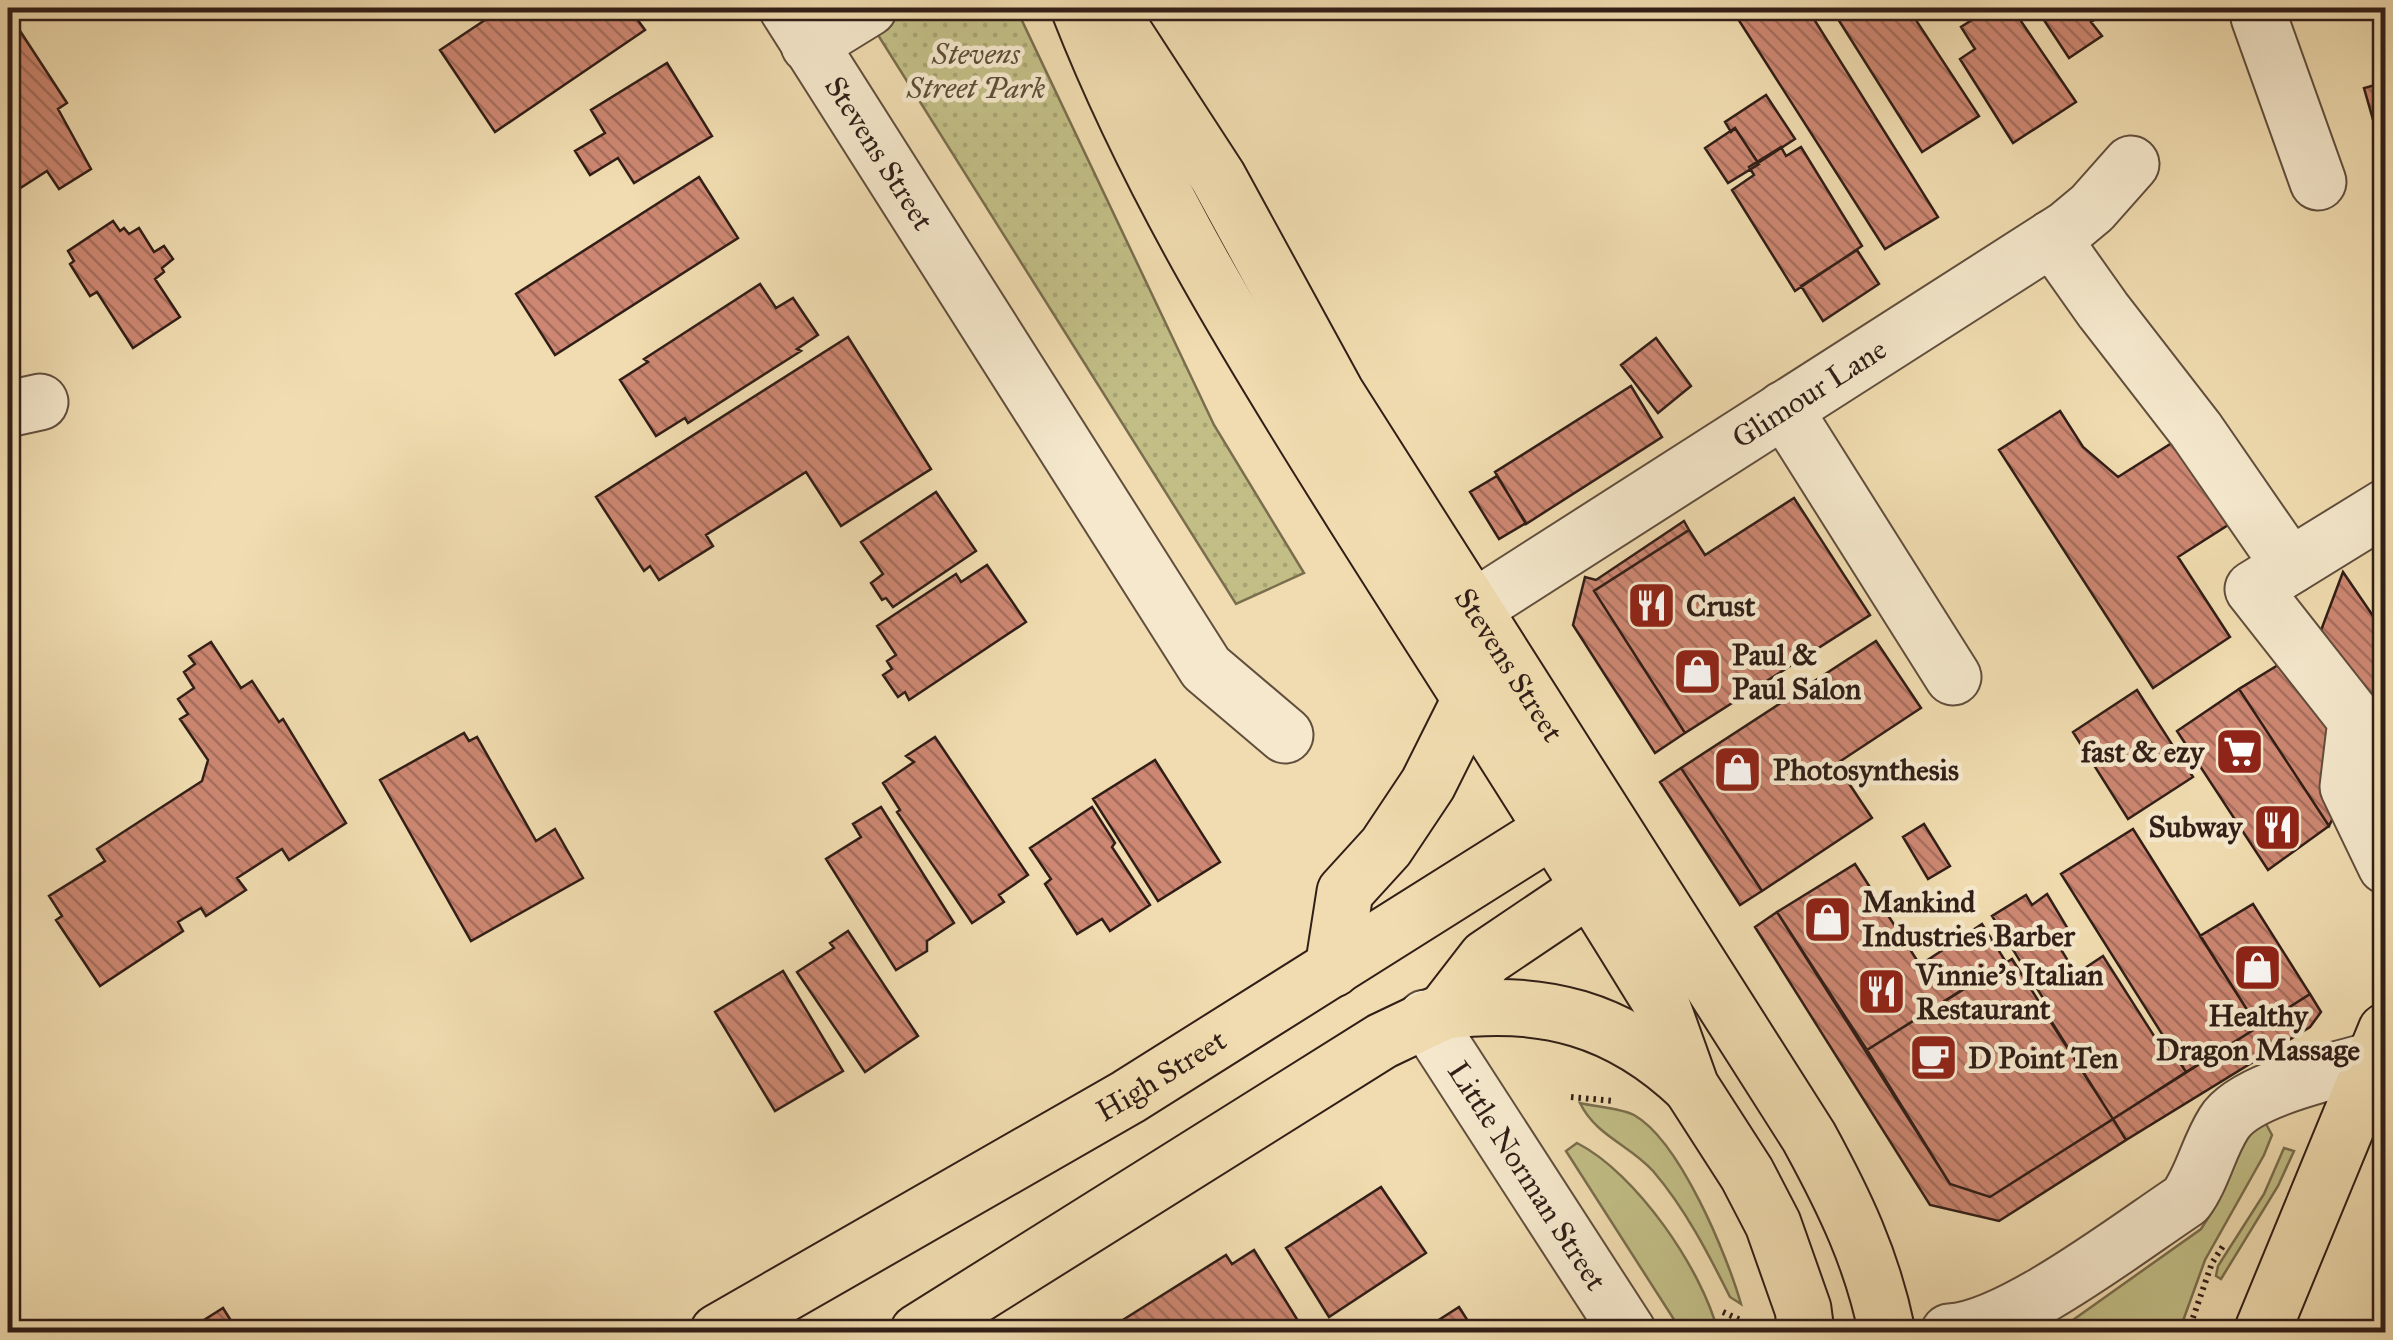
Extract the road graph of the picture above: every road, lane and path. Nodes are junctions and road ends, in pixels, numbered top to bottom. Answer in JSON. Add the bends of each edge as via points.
{"nodes":[{"id":1,"x":869,"y":8,"type":"edge"},
{"id":2,"x":1079,"y":8,"type":"edge"},
{"id":3,"x":1108,"y":8,"type":"edge"},
{"id":4,"x":2260,"y":8,"type":"edge"},
{"id":5,"x":2300,"y":8,"type":"edge"},
{"id":6,"x":798,"y":26,"type":"edge"},
{"id":7,"x":2292,"y":115,"type":"junction"},
{"id":8,"x":2131,"y":164,"type":"dead end"},
{"id":9,"x":2318,"y":182,"type":"dead end"},
{"id":10,"x":2052,"y":238,"type":"junction"},
{"id":11,"x":1784,"y":409,"type":"junction"},
{"id":12,"x":2386,"y":507,"type":"edge"},
{"id":13,"x":2290,"y":566,"type":"junction"},
{"id":14,"x":1474,"y":608,"type":"junction"},
{"id":15,"x":1953,"y":677,"type":"dead end"},
{"id":16,"x":1470,"y":700,"type":"junction"},
{"id":17,"x":1285,"y":735,"type":"dead end"},
{"id":18,"x":1597,"y":802,"type":"junction"},
{"id":19,"x":1552,"y":831,"type":"junction"},
{"id":20,"x":2386,"y":866,"type":"edge"},
{"id":21,"x":1610,"y":874,"type":"junction"},
{"id":22,"x":1333,"y":969,"type":"junction"},
{"id":23,"x":1435,"y":1014,"type":"junction"},
{"id":24,"x":2379,"y":1046,"type":"edge"},
{"id":25,"x":1691,"y":1087,"type":"junction"},
{"id":26,"x":718,"y":1332,"type":"edge"},
{"id":27,"x":918,"y":1332,"type":"edge"},
{"id":28,"x":1628,"y":1332,"type":"edge"},
{"id":29,"x":1806,"y":1332,"type":"edge"},
{"id":30,"x":1888,"y":1332,"type":"edge"},
{"id":31,"x":1949,"y":1332,"type":"edge"},
{"id":32,"x":2262,"y":1332,"type":"edge"}],
"edges":[{"from":1,"to":6,"type":"street"},
{"from":2,"to":16,"type":"main road","name":"Stevens Street","via":[[1203,267]]},
{"from":3,"to":14,"type":"main road","name":"Stevens Street","via":[[1218,178],[1336,393]]},
{"from":4,"to":7,"type":"street"},
{"from":5,"to":7,"type":"street"},
{"from":6,"to":17,"type":"street","name":"Stevens Street","via":[[1206,668]]},
{"from":7,"to":9,"type":"street"},
{"from":8,"to":10,"type":"street","name":"Glimour Lane","via":[[2092,208]]},
{"from":10,"to":11,"type":"street","name":"Glimour Lane"},
{"from":10,"to":13,"type":"street"},
{"from":11,"to":14,"type":"street","name":"Glimour Lane"},
{"from":11,"to":15,"type":"street"},
{"from":12,"to":13,"type":"street"},
{"from":13,"to":20,"type":"street","via":[[2254,589],[2356,720],[2348,787]]},
{"from":14,"to":18,"type":"main road","name":"Stevens Street"},
{"from":16,"to":19,"type":"main road","name":"Stevens Street"},
{"from":16,"to":22,"type":"main road","via":[[1428,784],[1386,847],[1345,892]]},
{"from":18,"to":19,"type":"main road","name":"High Street"},
{"from":18,"to":21,"type":"main road","name":"Stevens Street"},
{"from":19,"to":21,"type":"main road","name":"Stevens Street"},
{"from":19,"to":22,"type":"main road","name":"High Street"},
{"from":21,"to":23,"type":"main road","via":[[1486,958]]},
{"from":21,"to":25,"type":"main road","name":"Stevens Street"},
{"from":21,"to":30,"type":"main road","name":"Stevens Street","via":[[1808,1138],[1865,1247]]},
{"from":22,"to":26,"type":"main road","name":"High Street","via":[[1128,1097]]},
{"from":23,"to":25,"type":"main road","via":[[1487,1005],[1613,1029]]},
{"from":23,"to":27,"type":"main road"},
{"from":23,"to":28,"type":"street","name":"Little Norman Street"},
{"from":24,"to":31,"type":"street","via":[[2248,1102],[2225,1120],[2186,1200],[2028,1304],[1969,1331]]},
{"from":24,"to":32,"type":"main road"},
{"from":25,"to":29,"type":"main road","name":"Stevens Street","via":[[1773,1224]]}]}
